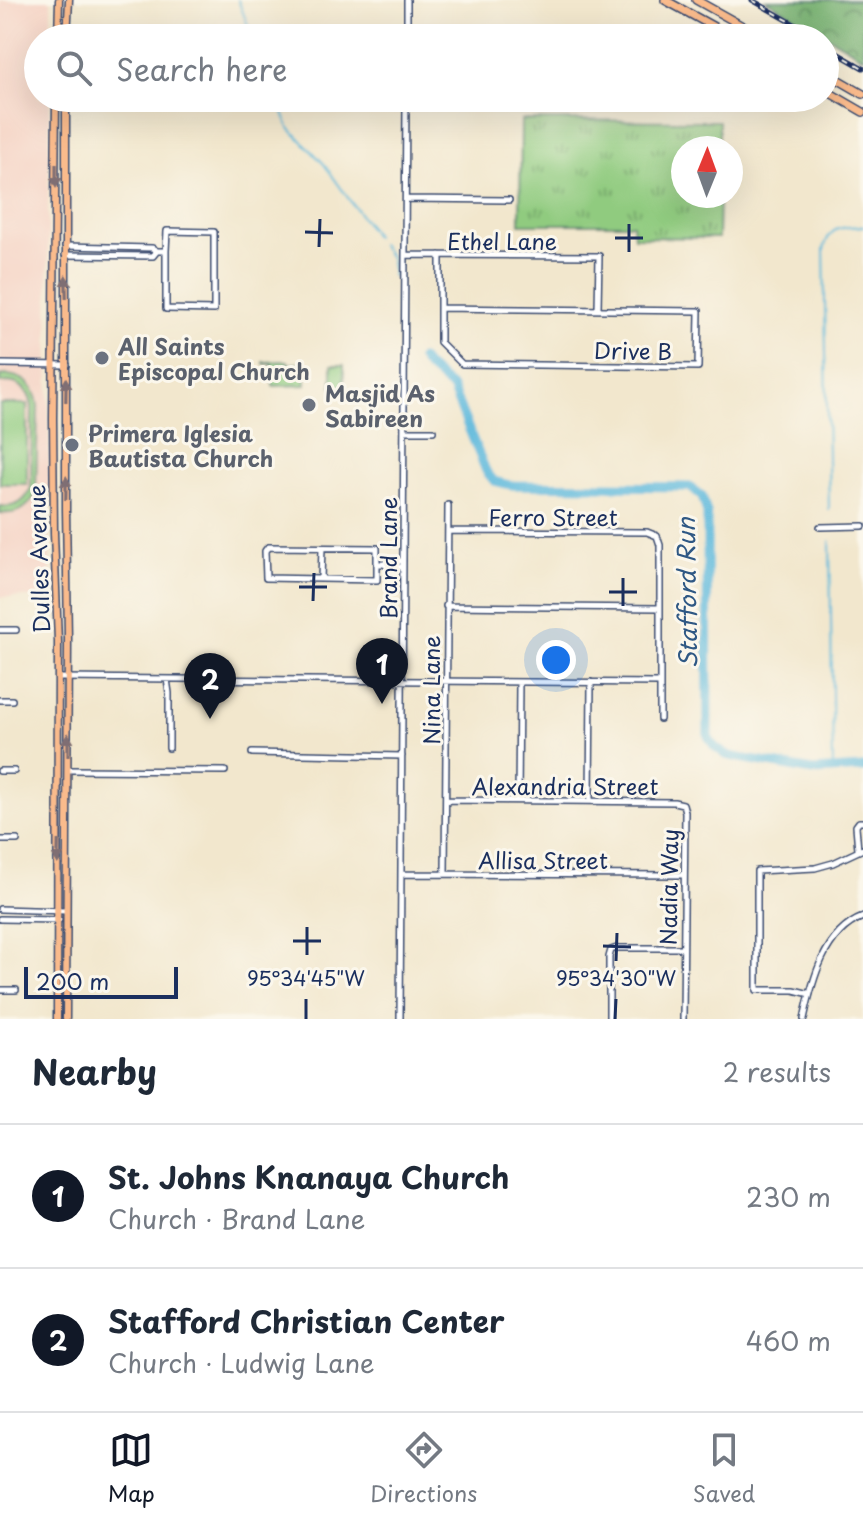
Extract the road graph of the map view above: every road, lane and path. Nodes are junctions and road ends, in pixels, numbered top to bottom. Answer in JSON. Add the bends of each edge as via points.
{"nodes":[{"id":1,"x":59,"y":0,"type":"edge"},
{"id":2,"x":69,"y":0,"type":"edge"},
{"id":3,"x":407,"y":0,"type":"edge"},
{"id":4,"x":665,"y":0,"type":"edge"},
{"id":5,"x":696,"y":0,"type":"edge"},
{"id":6,"x":59,"y":24,"type":"edge"},
{"id":7,"x":65,"y":24,"type":"edge"},
{"id":8,"x":407,"y":24,"type":"edge"},
{"id":9,"x":709,"y":24,"type":"edge"},
{"id":10,"x":739,"y":24,"type":"edge"},
{"id":11,"x":839,"y":80,"type":"edge"},
{"id":12,"x":863,"y":94,"type":"edge"},
{"id":13,"x":839,"y":98,"type":"edge"},
{"id":14,"x":56,"y":112,"type":"edge"},
{"id":15,"x":66,"y":112,"type":"edge"},
{"id":16,"x":406,"y":112,"type":"edge"},
{"id":17,"x":863,"y":112,"type":"edge"},
{"id":18,"x":406,"y":199,"type":"junction"},
{"id":19,"x":509,"y":200,"type":"dead end"},
{"id":20,"x":65,"y":246,"type":"junction"},
{"id":21,"x":157,"y":251,"type":"junction"},
{"id":22,"x":166,"y":251,"type":"junction"},
{"id":23,"x":65,"y":255,"type":"junction"},
{"id":24,"x":405,"y":255,"type":"junction"},
{"id":25,"x":440,"y":255,"type":"junction"},
{"id":26,"x":440,"y":308,"type":"junction"},
{"id":27,"x":598,"y":309,"type":"junction"},
{"id":28,"x":0,"y":364,"type":"edge"},
{"id":29,"x":54,"y":365,"type":"junction"},
{"id":30,"x":67,"y":365,"type":"junction"},
{"id":31,"x":404,"y":431,"type":"junction"},
{"id":32,"x":433,"y":431,"type":"dead end"},
{"id":33,"x":448,"y":505,"type":"dead end"},
{"id":34,"x":863,"y":526,"type":"edge"},
{"id":35,"x":820,"y":527,"type":"dead end"},
{"id":36,"x":448,"y":531,"type":"junction"},
{"id":37,"x":322,"y":548,"type":"junction"},
{"id":38,"x":381,"y":564,"type":"junction"},
{"id":39,"x":403,"y":564,"type":"junction"},
{"id":40,"x":321,"y":579,"type":"junction"},
{"id":41,"x":446,"y":606,"type":"junction"},
{"id":42,"x":659,"y":608,"type":"junction"},
{"id":43,"x":0,"y":630,"type":"edge"},
{"id":44,"x":16,"y":630,"type":"dead end"},
{"id":45,"x":58,"y":678,"type":"junction"},
{"id":46,"x":67,"y":678,"type":"junction"},
{"id":47,"x":167,"y":679,"type":"junction"},
{"id":48,"x":402,"y":680,"type":"junction"},
{"id":49,"x":446,"y":681,"type":"junction"},
{"id":50,"x":519,"y":682,"type":"junction"},
{"id":51,"x":591,"y":682,"type":"junction"},
{"id":52,"x":659,"y":683,"type":"junction"},
{"id":53,"x":0,"y":700,"type":"edge"},
{"id":54,"x":12,"y":700,"type":"dead end"},
{"id":55,"x":660,"y":719,"type":"dead end"},
{"id":56,"x":169,"y":748,"type":"dead end"},
{"id":57,"x":252,"y":753,"type":"dead end"},
{"id":58,"x":402,"y":756,"type":"junction"},
{"id":59,"x":68,"y":770,"type":"junction"},
{"id":60,"x":0,"y":771,"type":"edge"},
{"id":61,"x":14,"y":771,"type":"dead end"},
{"id":62,"x":225,"y":771,"type":"dead end"},
{"id":63,"x":446,"y":800,"type":"junction"},
{"id":64,"x":518,"y":800,"type":"junction"},
{"id":65,"x":590,"y":801,"type":"junction"},
{"id":66,"x":683,"y":804,"type":"joint"},
{"id":67,"x":58,"y":809,"type":"junction"},
{"id":68,"x":67,"y":810,"type":"junction"},
{"id":69,"x":863,"y":822,"type":"edge"},
{"id":70,"x":0,"y":840,"type":"edge"},
{"id":71,"x":17,"y":840,"type":"dead end"},
{"id":72,"x":861,"y":850,"type":"edge"},
{"id":73,"x":401,"y":874,"type":"junction"},
{"id":74,"x":445,"y":874,"type":"junction"},
{"id":75,"x":684,"y":875,"type":"junction"},
{"id":76,"x":0,"y":909,"type":"edge"},
{"id":77,"x":57,"y":910,"type":"junction"},
{"id":78,"x":66,"y":911,"type":"junction"},
{"id":79,"x":863,"y":917,"type":"edge"},
{"id":80,"x":0,"y":919,"type":"edge"},
{"id":81,"x":66,"y":919,"type":"junction"},
{"id":82,"x":57,"y":920,"type":"junction"},
{"id":83,"x":683,"y":948,"type":"junction"},
{"id":84,"x":0,"y":990,"type":"edge"},
{"id":85,"x":16,"y":990,"type":"dead end"},
{"id":86,"x":810,"y":994,"type":"junction"},
{"id":87,"x":57,"y":1019,"type":"edge"},
{"id":88,"x":66,"y":1019,"type":"edge"},
{"id":89,"x":400,"y":1019,"type":"edge"},
{"id":90,"x":609,"y":1019,"type":"edge"},
{"id":91,"x":683,"y":1019,"type":"edge"},
{"id":92,"x":804,"y":1019,"type":"edge"}],
"edges":[{"from":1,"to":6,"type":"main road"},
{"from":2,"to":7,"type":"main road"},
{"from":3,"to":8,"type":"street"},
{"from":4,"to":9,"type":"highway"},
{"from":5,"to":10,"type":"highway"},
{"from":11,"to":12,"type":"highway"},
{"from":13,"to":17,"type":"highway"},
{"from":14,"to":29,"type":"main road","name":"Dulles Avenue","one_way":true},
{"from":15,"to":20,"type":"main road","name":"Dulles Avenue"},
{"from":16,"to":18,"type":"street","name":"Brand Lane"},
{"from":18,"to":19,"type":"street"},
{"from":18,"to":24,"type":"street","name":"Brand Lane"},
{"from":20,"to":21,"type":"street"},
{"from":20,"to":23,"type":"main road","name":"Dulles Avenue"},
{"from":21,"to":22,"type":"street"},
{"from":21,"to":23,"type":"street","via":[[153,256]]},
{"from":22,"to":22,"type":"street","via":[[167,231],[214,232],[214,310],[166,309]]},
{"from":30,"to":23,"type":"main road","name":"Dulles Avenue","one_way":true},
{"from":24,"to":25,"type":"street","name":"Ethel Lane"},
{"from":24,"to":31,"type":"street","name":"Brand Lane"},
{"from":25,"to":26,"type":"street"},
{"from":25,"to":27,"type":"street","name":"Ethel Lane","via":[[599,256]]},
{"from":26,"to":27,"type":"street","name":"Drive B"},
{"from":26,"to":27,"type":"street","name":"Drive B","via":[[440,342],[462,364],[698,367],[699,311]]},
{"from":28,"to":29,"type":"street"},
{"from":29,"to":30,"type":"street"},
{"from":29,"to":45,"type":"main road","name":"Dulles Avenue"},
{"from":46,"to":30,"type":"main road","name":"Dulles Avenue","one_way":true},
{"from":31,"to":32,"type":"street"},
{"from":31,"to":39,"type":"street","name":"Brand Lane"},
{"from":33,"to":36,"type":"street","name":"Nina Lane"},
{"from":34,"to":35,"type":"street"},
{"from":36,"to":41,"type":"street","name":"Nina Lane"},
{"from":36,"to":42,"type":"street","name":"Ferro Street","via":[[647,532],[657,536],[660,545]]},
{"from":37,"to":38,"type":"street","via":[[377,548]]},
{"from":37,"to":40,"type":"street"},
{"from":37,"to":40,"type":"street","via":[[265,551],[266,578]]},
{"from":38,"to":39,"type":"street"},
{"from":38,"to":40,"type":"street","via":[[377,580]]},
{"from":39,"to":48,"type":"street","name":"Brand Lane"},
{"from":41,"to":42,"type":"street"},
{"from":41,"to":49,"type":"street","name":"Nina Lane"},
{"from":42,"to":52,"type":"street"},
{"from":43,"to":44,"type":"street"},
{"from":45,"to":46,"type":"street"},
{"from":45,"to":67,"type":"main road","name":"Dulles Avenue"},
{"from":46,"to":47,"type":"street"},
{"from":59,"to":46,"type":"main road","name":"Dulles Avenue","one_way":true},
{"from":47,"to":48,"type":"street"},
{"from":47,"to":56,"type":"street"},
{"from":48,"to":49,"type":"street"},
{"from":48,"to":58,"type":"street","name":"Brand Lane"},
{"from":49,"to":50,"type":"street"},
{"from":49,"to":63,"type":"street","name":"Nina Lane"},
{"from":50,"to":51,"type":"street"},
{"from":50,"to":64,"type":"street"},
{"from":51,"to":52,"type":"street"},
{"from":51,"to":65,"type":"street"},
{"from":52,"to":55,"type":"street"},
{"from":53,"to":54,"type":"street"},
{"from":57,"to":58,"type":"street"},
{"from":58,"to":73,"type":"street","name":"Brand Lane"},
{"from":59,"to":62,"type":"street"},
{"from":59,"to":68,"type":"main road","name":"Dulles Avenue"},
{"from":60,"to":61,"type":"street"},
{"from":63,"to":64,"type":"street","name":"Alexandria Street"},
{"from":63,"to":74,"type":"street","name":"Nina Lane"},
{"from":64,"to":65,"type":"street","name":"Alexandria Street"},
{"from":65,"to":66,"type":"street","name":"Alexandria Street"},
{"from":66,"to":75,"type":"street","name":"Nadia Way"},
{"from":67,"to":68,"type":"main road"},
{"from":67,"to":77,"type":"main road","name":"Dulles Avenue","one_way":true},
{"from":68,"to":78,"type":"main road","name":"Dulles Avenue"},
{"from":69,"to":72,"type":"street","via":[[856,826]]},
{"from":70,"to":71,"type":"street"},
{"from":72,"to":86,"type":"street","via":[[815,868],[757,871],[757,990]]},
{"from":73,"to":74,"type":"street","name":"Allisa Street"},
{"from":73,"to":89,"type":"street","name":"Brand Lane"},
{"from":74,"to":75,"type":"street","name":"Allisa Street"},
{"from":75,"to":83,"type":"street","name":"Nadia Way"},
{"from":76,"to":77,"type":"street"},
{"from":77,"to":78,"type":"street"},
{"from":77,"to":82,"type":"main road","name":"Dulles Avenue"},
{"from":78,"to":81,"type":"main road","name":"Dulles Avenue"},
{"from":79,"to":86,"type":"street","via":[[846,925],[830,944]]},
{"from":80,"to":82,"type":"street"},
{"from":81,"to":82,"type":"street"},
{"from":81,"to":88,"type":"main road","name":"Dulles Avenue"},
{"from":82,"to":87,"type":"main road","name":"Dulles Avenue"},
{"from":83,"to":90,"type":"street","via":[[611,950]]},
{"from":83,"to":91,"type":"street","name":"Nadia Way"},
{"from":84,"to":85,"type":"street"},
{"from":86,"to":92,"type":"street"}]}
